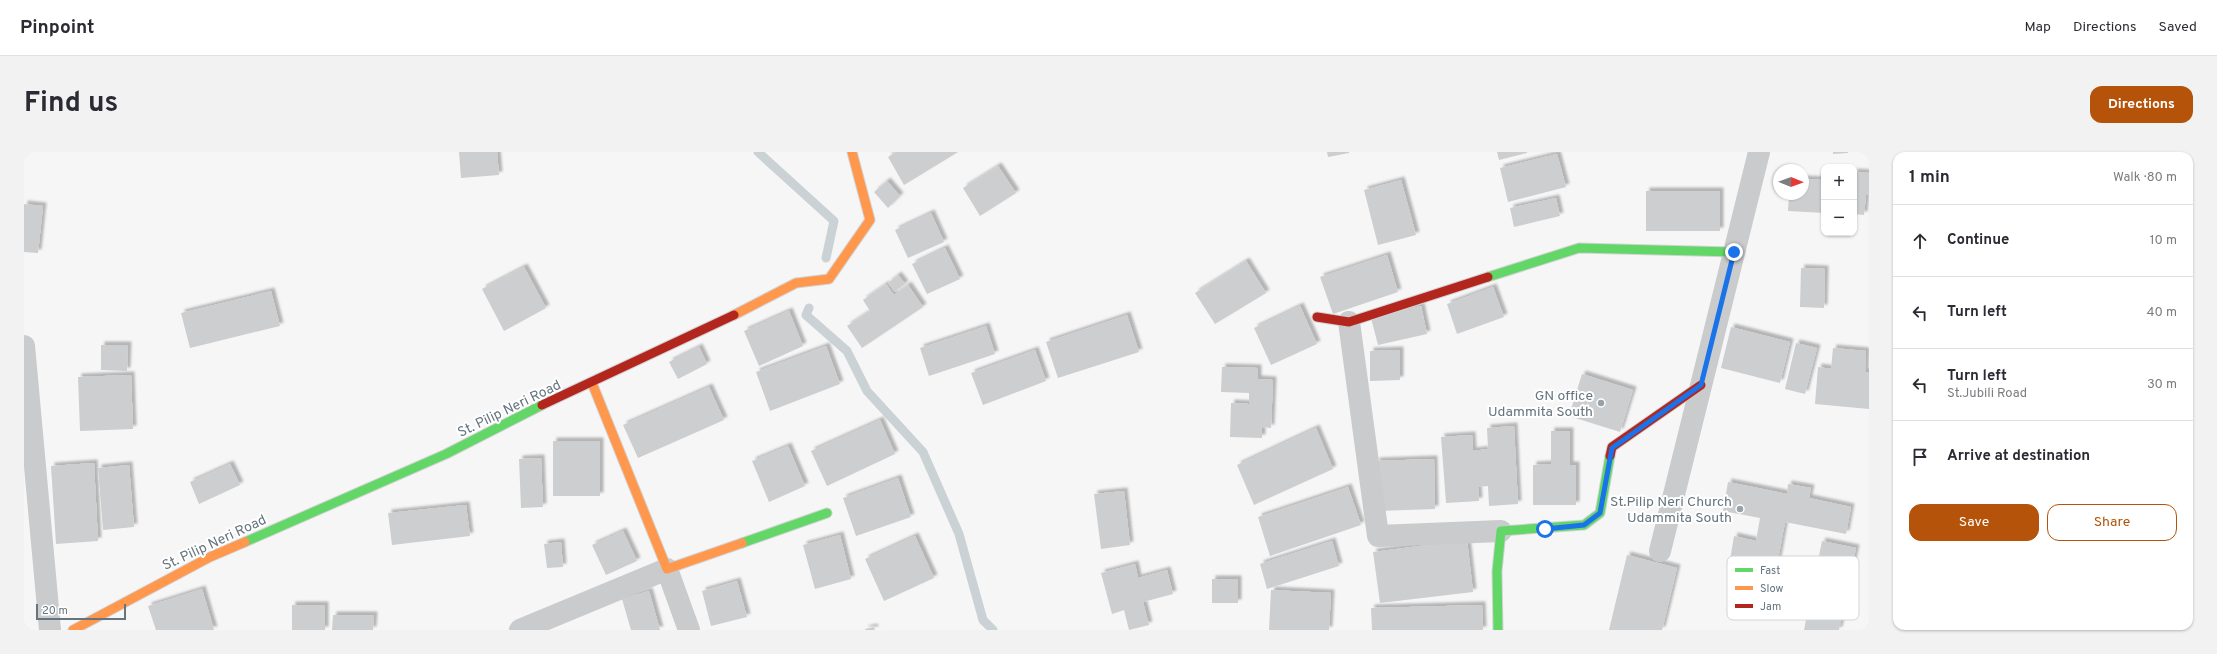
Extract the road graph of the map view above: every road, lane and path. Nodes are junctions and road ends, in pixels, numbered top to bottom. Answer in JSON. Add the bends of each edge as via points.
{"nodes":[{"id":1,"x":852,"y":152,"type":"edge"},
{"id":2,"x":1759,"y":152,"type":"edge"},
{"id":3,"x":1734,"y":252,"type":"junction"},
{"id":4,"x":1316,"y":317,"type":"dead end"},
{"id":5,"x":1349,"y":322,"type":"junction"},
{"id":6,"x":24,"y":346,"type":"edge"},
{"id":7,"x":592,"y":383,"type":"junction"},
{"id":8,"x":1701,"y":385,"type":"junction"},
{"id":9,"x":826,"y":513,"type":"dead end"},
{"id":10,"x":1501,"y":531,"type":"junction"},
{"id":11,"x":1660,"y":551,"type":"dead end"},
{"id":12,"x":667,"y":569,"type":"junction"},
{"id":13,"x":50,"y":630,"type":"edge"},
{"id":14,"x":73,"y":630,"type":"edge"},
{"id":15,"x":520,"y":630,"type":"edge"},
{"id":16,"x":689,"y":630,"type":"edge"},
{"id":17,"x":1498,"y":630,"type":"edge"}],
"edges":[{"from":1,"to":7,"type":"street","name":"St. Pilip Neri Road","via":[[870,220],[829,279],[796,283]]},
{"from":2,"to":3,"type":"street"},
{"from":3,"to":5,"type":"street","via":[[1579,248]]},
{"from":3,"to":8,"type":"street"},
{"from":4,"to":5,"type":"street"},
{"from":5,"to":10,"type":"street","via":[[1378,536]]},
{"from":6,"to":13,"type":"street"},
{"from":7,"to":12,"type":"street"},
{"from":7,"to":14,"type":"street","name":"St. Pilip Neri Road","via":[[544,404],[446,454],[210,557]]},
{"from":8,"to":10,"type":"street","via":[[1612,448],[1600,513],[1584,525]]},
{"from":8,"to":11,"type":"street"},
{"from":9,"to":12,"type":"street"},
{"from":10,"to":17,"type":"street","via":[[1497,585]]},
{"from":12,"to":15,"type":"street"},
{"from":12,"to":16,"type":"street"}]}
